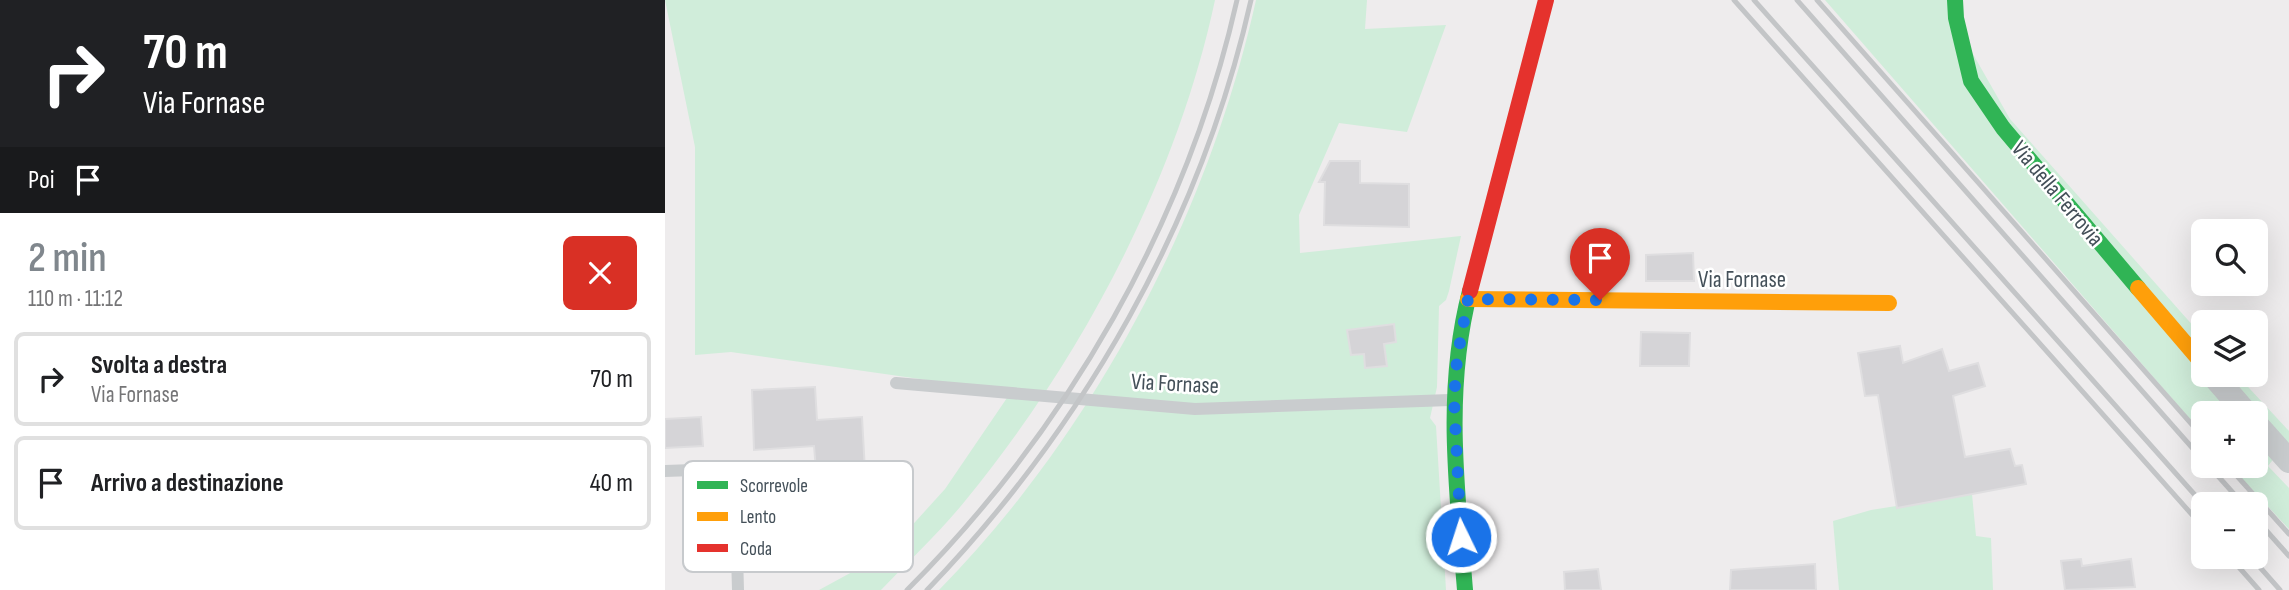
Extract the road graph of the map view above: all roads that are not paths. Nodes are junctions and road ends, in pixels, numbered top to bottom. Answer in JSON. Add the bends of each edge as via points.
{"nodes":[{"id":1,"x":1546,"y":0,"type":"edge"},
{"id":2,"x":1955,"y":0,"type":"edge"},
{"id":3,"x":1468,"y":299,"type":"junction"},
{"id":4,"x":1889,"y":303,"type":"dead end"},
{"id":5,"x":2191,"y":350,"type":"edge"},
{"id":6,"x":896,"y":383,"type":"dead end"},
{"id":7,"x":2223,"y":387,"type":"edge"},
{"id":8,"x":1454,"y":400,"type":"junction"},
{"id":9,"x":2236,"y":401,"type":"edge"},
{"id":10,"x":2268,"y":437,"type":"edge"},
{"id":11,"x":2289,"y":461,"type":"edge"},
{"id":12,"x":683,"y":470,"type":"edge"},
{"id":13,"x":665,"y":471,"type":"edge"},
{"id":14,"x":737,"y":572,"type":"edge"},
{"id":15,"x":738,"y":590,"type":"edge"},
{"id":16,"x":1465,"y":590,"type":"edge"}],
"edges":[{"from":1,"to":3,"type":"street"},
{"from":2,"to":5,"type":"street","name":"Via della Ferrovia","via":[[1971,81],[2003,128]]},
{"from":3,"to":4,"type":"street","name":"Via Fornase"},
{"from":3,"to":8,"type":"street"},
{"from":6,"to":8,"type":"lane","name":"Via Fornase","via":[[1195,409]]},
{"from":7,"to":9,"type":"street"},
{"from":8,"to":16,"type":"street"},
{"from":10,"to":11,"type":"street"},
{"from":12,"to":13,"type":"lane"},
{"from":14,"to":15,"type":"lane"}]}
